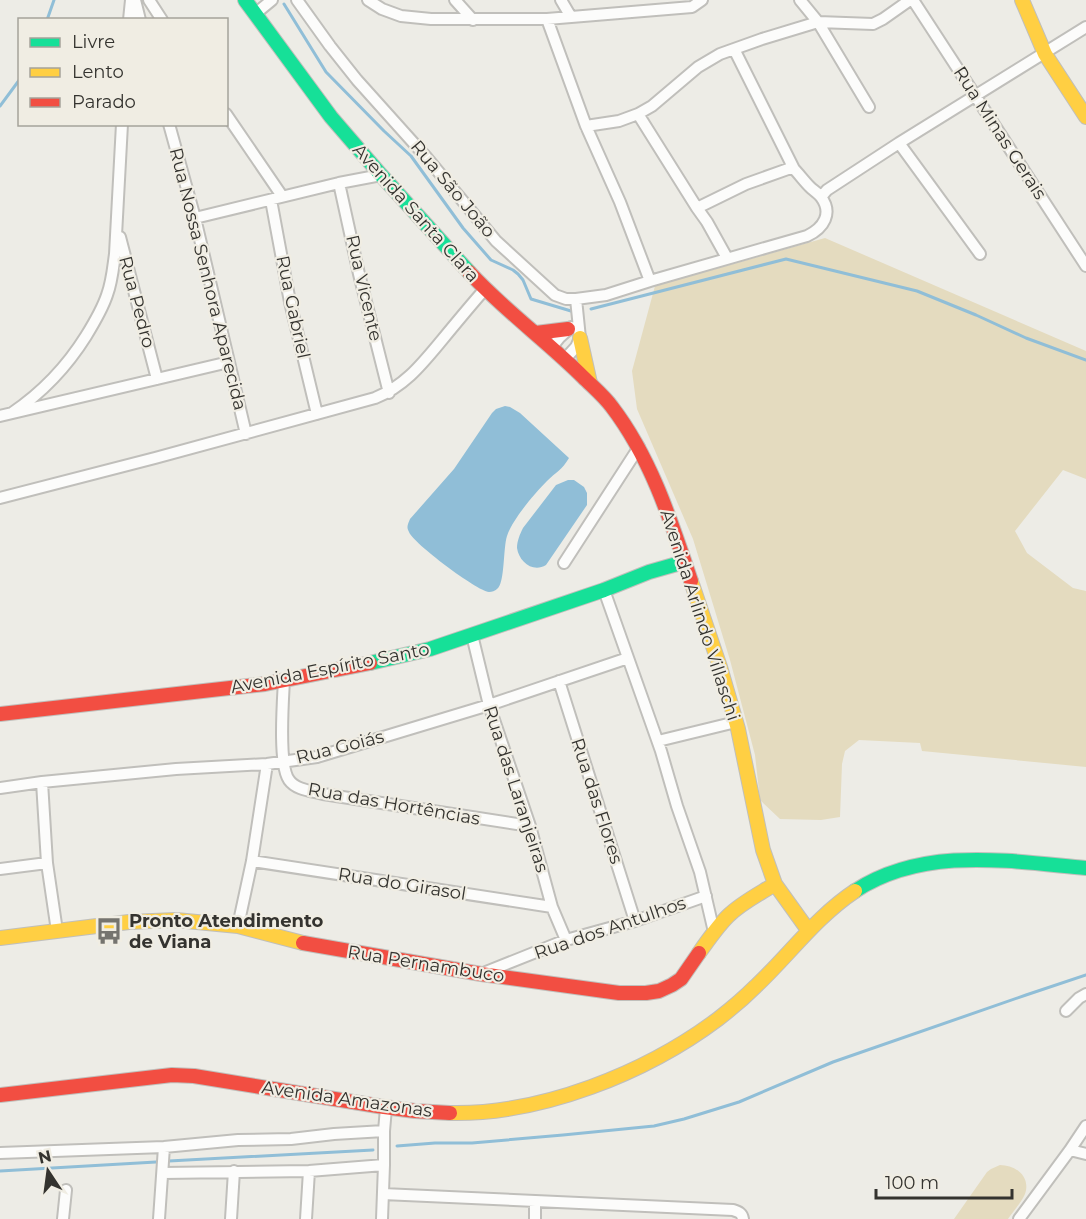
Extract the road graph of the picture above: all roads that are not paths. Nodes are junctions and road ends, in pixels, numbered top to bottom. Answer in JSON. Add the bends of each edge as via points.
{"nodes":[{"id":1,"x":133,"y":0,"type":"edge"},
{"id":2,"x":149,"y":0,"type":"edge"},
{"id":3,"x":245,"y":0,"type":"edge"},
{"id":4,"x":272,"y":0,"type":"edge"},
{"id":5,"x":297,"y":0,"type":"edge"},
{"id":6,"x":368,"y":0,"type":"edge"},
{"id":7,"x":455,"y":0,"type":"edge"},
{"id":8,"x":561,"y":0,"type":"edge"},
{"id":9,"x":702,"y":0,"type":"edge"},
{"id":10,"x":800,"y":0,"type":"edge"},
{"id":11,"x":912,"y":0,"type":"edge"},
{"id":12,"x":1022,"y":0,"type":"edge"},
{"id":13,"x":689,"y":3,"type":"edge"},
{"id":14,"x":255,"y":14,"type":"junction"},
{"id":15,"x":571,"y":17,"type":"junction"},
{"id":16,"x":129,"y":18,"type":"edge"},
{"id":17,"x":139,"y":18,"type":"edge"},
{"id":18,"x":161,"y":18,"type":"edge"},
{"id":19,"x":547,"y":19,"type":"junction"},
{"id":20,"x":473,"y":20,"type":"junction"},
{"id":21,"x":818,"y":22,"type":"junction"},
{"id":22,"x":1086,"y":27,"type":"edge"},
{"id":23,"x":734,"y":49,"type":"junction"},
{"id":24,"x":1045,"y":54,"type":"junction"},
{"id":25,"x":976,"y":96,"type":"junction"},
{"id":26,"x":869,"y":107,"type":"dead end"},
{"id":27,"x":638,"y":114,"type":"junction"},
{"id":28,"x":228,"y":117,"type":"edge"},
{"id":29,"x":1086,"y":117,"type":"edge"},
{"id":30,"x":122,"y":126,"type":"edge"},
{"id":31,"x":170,"y":126,"type":"edge"},
{"id":32,"x":586,"y":126,"type":"junction"},
{"id":33,"x":899,"y":143,"type":"junction"},
{"id":34,"x":794,"y":169,"type":"junction"},
{"id":35,"x":381,"y":176,"type":"junction"},
{"id":36,"x":339,"y":183,"type":"junction"},
{"id":37,"x":282,"y":196,"type":"junction"},
{"id":38,"x":821,"y":196,"type":"junction"},
{"id":39,"x":271,"y":200,"type":"junction"},
{"id":40,"x":697,"y":208,"type":"junction"},
{"id":41,"x":195,"y":218,"type":"junction"},
{"id":42,"x":117,"y":225,"type":"junction"},
{"id":43,"x":980,"y":254,"type":"dead end"},
{"id":44,"x":727,"y":258,"type":"junction"},
{"id":45,"x":1086,"y":266,"type":"edge"},
{"id":46,"x":650,"y":281,"type":"junction"},
{"id":47,"x":485,"y":289,"type":"junction"},
{"id":48,"x":576,"y":299,"type":"junction"},
{"id":49,"x":573,"y":325,"type":"junction"},
{"id":50,"x":536,"y":333,"type":"junction"},
{"id":51,"x":580,"y":338,"type":"junction"},
{"id":52,"x":552,"y":348,"type":"junction"},
{"id":53,"x":565,"y":359,"type":"junction"},
{"id":54,"x":229,"y":363,"type":"junction"},
{"id":55,"x":157,"y":379,"type":"junction"},
{"id":56,"x":590,"y":385,"type":"junction"},
{"id":57,"x":389,"y":393,"type":"junction"},
{"id":58,"x":611,"y":405,"type":"joint"},
{"id":59,"x":12,"y":412,"type":"junction"},
{"id":60,"x":317,"y":414,"type":"junction"},
{"id":61,"x":0,"y":416,"type":"edge"},
{"id":62,"x":246,"y":434,"type":"junction"},
{"id":63,"x":639,"y":447,"type":"junction"},
{"id":64,"x":0,"y":498,"type":"edge"},
{"id":65,"x":564,"y":562,"type":"dead end"},
{"id":66,"x":684,"y":562,"type":"junction"},
{"id":67,"x":604,"y":590,"type":"junction"},
{"id":68,"x":472,"y":635,"type":"junction"},
{"id":69,"x":628,"y":657,"type":"junction"},
{"id":70,"x":284,"y":680,"type":"junction"},
{"id":71,"x":559,"y":681,"type":"junction"},
{"id":72,"x":489,"y":705,"type":"junction"},
{"id":73,"x":0,"y":714,"type":"edge"},
{"id":74,"x":736,"y":722,"type":"junction"},
{"id":75,"x":658,"y":741,"type":"junction"},
{"id":76,"x":282,"y":761,"type":"junction"},
{"id":77,"x":267,"y":764,"type":"junction"},
{"id":78,"x":42,"y":782,"type":"junction"},
{"id":79,"x":0,"y":788,"type":"edge"},
{"id":80,"x":530,"y":826,"type":"junction"},
{"id":81,"x":252,"y":861,"type":"junction"},
{"id":82,"x":47,"y":863,"type":"junction"},
{"id":83,"x":1086,"y":868,"type":"edge"},
{"id":84,"x":0,"y":869,"type":"edge"},
{"id":85,"x":775,"y":884,"type":"junction"},
{"id":86,"x":706,"y":896,"type":"junction"},
{"id":87,"x":552,"y":907,"type":"junction"},
{"id":88,"x":635,"y":921,"type":"junction"},
{"id":89,"x":238,"y":926,"type":"junction"},
{"id":90,"x":808,"y":930,"type":"junction"},
{"id":91,"x":57,"y":931,"type":"junction"},
{"id":92,"x":714,"y":932,"type":"junction"},
{"id":93,"x":0,"y":938,"type":"edge"},
{"id":94,"x":566,"y":940,"type":"junction"},
{"id":95,"x":481,"y":974,"type":"junction"},
{"id":96,"x":1086,"y":994,"type":"edge"},
{"id":97,"x":1066,"y":1011,"type":"dead end"},
{"id":98,"x":0,"y":1095,"type":"edge"},
{"id":99,"x":386,"y":1108,"type":"junction"},
{"id":100,"x":1086,"y":1126,"type":"edge"},
{"id":101,"x":384,"y":1131,"type":"junction"},
{"id":102,"x":164,"y":1147,"type":"junction"},
{"id":103,"x":1070,"y":1150,"type":"junction"},
{"id":104,"x":0,"y":1153,"type":"edge"},
{"id":105,"x":1086,"y":1154,"type":"edge"},
{"id":106,"x":384,"y":1165,"type":"junction"},
{"id":107,"x":234,"y":1172,"type":"junction"},
{"id":108,"x":309,"y":1172,"type":"junction"},
{"id":109,"x":163,"y":1173,"type":"junction"},
{"id":110,"x":66,"y":1190,"type":"dead end"},
{"id":111,"x":383,"y":1194,"type":"junction"},
{"id":112,"x":535,"y":1202,"type":"junction"},
{"id":113,"x":63,"y":1219,"type":"edge"},
{"id":114,"x":159,"y":1219,"type":"edge"},
{"id":115,"x":231,"y":1219,"type":"edge"},
{"id":116,"x":306,"y":1219,"type":"edge"},
{"id":117,"x":382,"y":1219,"type":"edge"},
{"id":118,"x":535,"y":1219,"type":"edge"},
{"id":119,"x":743,"y":1219,"type":"edge"},
{"id":120,"x":1019,"y":1219,"type":"edge"}],
"edges":[{"from":1,"to":16,"type":"street"},
{"from":1,"to":17,"type":"street"},
{"from":2,"to":18,"type":"street"},
{"from":3,"to":14,"type":"street","name":"Avenida Santa Clara"},
{"from":4,"to":14,"type":"street"},
{"from":5,"to":48,"type":"street","name":"Rua São João","via":[[357,80],[496,241],[555,295]]},
{"from":6,"to":20,"type":"street","via":[[401,16]]},
{"from":7,"to":20,"type":"street"},
{"from":8,"to":15,"type":"street"},
{"from":9,"to":13,"type":"street"},
{"from":10,"to":21,"type":"street"},
{"from":11,"to":21,"type":"street","via":[[873,24]]},
{"from":11,"to":25,"type":"street","name":"Rua Minas Gerais"},
{"from":12,"to":24,"type":"street"},
{"from":13,"to":15,"type":"street"},
{"from":14,"to":35,"type":"street","name":"Avenida Santa Clara","via":[[331,117]]},
{"from":15,"to":19,"type":"street"},
{"from":19,"to":20,"type":"street"},
{"from":19,"to":32,"type":"street"},
{"from":21,"to":23,"type":"street"},
{"from":21,"to":26,"type":"street"},
{"from":22,"to":24,"type":"street"},
{"from":23,"to":27,"type":"street","via":[[698,67]]},
{"from":23,"to":34,"type":"street"},
{"from":24,"to":25,"type":"street"},
{"from":24,"to":29,"type":"street"},
{"from":25,"to":33,"type":"street"},
{"from":25,"to":45,"type":"street","name":"Rua Minas Gerais"},
{"from":27,"to":32,"type":"street"},
{"from":27,"to":40,"type":"street"},
{"from":28,"to":37,"type":"street"},
{"from":30,"to":42,"type":"street"},
{"from":31,"to":41,"type":"street","name":"Rua Nossa Senhora Aparecida"},
{"from":32,"to":46,"type":"street"},
{"from":33,"to":38,"type":"street"},
{"from":33,"to":43,"type":"street"},
{"from":34,"to":38,"type":"street"},
{"from":34,"to":40,"type":"street","via":[[746,184]]},
{"from":35,"to":36,"type":"street"},
{"from":35,"to":47,"type":"street","name":"Avenida Santa Clara"},
{"from":36,"to":37,"type":"street"},
{"from":36,"to":57,"type":"street","name":"Rua Vicente"},
{"from":37,"to":39,"type":"street"},
{"from":38,"to":44,"type":"street","name":"Rua São João","via":[[826,218],[816,231]]},
{"from":39,"to":41,"type":"street"},
{"from":39,"to":60,"type":"street","name":"Rua Gabriel"},
{"from":40,"to":44,"type":"street"},
{"from":41,"to":54,"type":"street","name":"Rua Nossa Senhora Aparecida"},
{"from":42,"to":55,"type":"street","name":"Rua Pedro"},
{"from":42,"to":59,"type":"street","via":[[113,274],[99,314],[57,376]]},
{"from":44,"to":46,"type":"street","name":"Rua São João"},
{"from":46,"to":48,"type":"street","name":"Rua São João","via":[[606,295]]},
{"from":47,"to":50,"type":"street","name":"Avenida Santa Clara"},
{"from":47,"to":57,"type":"street","via":[[420,366]]},
{"from":48,"to":49,"type":"street"},
{"from":49,"to":50,"type":"street"},
{"from":49,"to":51,"type":"street"},
{"from":49,"to":52,"type":"street"},
{"from":50,"to":52,"type":"street","name":"Avenida Santa Clara"},
{"from":51,"to":53,"type":"street"},
{"from":51,"to":56,"type":"street"},
{"from":52,"to":53,"type":"street","name":"Avenida Santa Clara"},
{"from":53,"to":56,"type":"street","name":"Avenida Santa Clara"},
{"from":54,"to":55,"type":"street"},
{"from":54,"to":62,"type":"street","name":"Rua Nossa Senhora Aparecida"},
{"from":55,"to":59,"type":"street"},
{"from":56,"to":58,"type":"street","name":"Avenida Santa Clara"},
{"from":57,"to":60,"type":"street"},
{"from":58,"to":63,"type":"street","name":"Avenida Arlindo Villaschi"},
{"from":59,"to":61,"type":"street"},
{"from":60,"to":62,"type":"street"},
{"from":62,"to":64,"type":"street"},
{"from":63,"to":65,"type":"street"},
{"from":63,"to":66,"type":"street","name":"Avenida Arlindo Villaschi"},
{"from":66,"to":67,"type":"street","name":"Avenida Espírito Santo"},
{"from":66,"to":74,"type":"street","name":"Avenida Arlindo Villaschi"},
{"from":67,"to":68,"type":"street","name":"Avenida Espírito Santo"},
{"from":67,"to":69,"type":"street"},
{"from":68,"to":70,"type":"street","name":"Avenida Espírito Santo","via":[[386,660]]},
{"from":68,"to":72,"type":"street","name":"Rua das Laranjeiras"},
{"from":69,"to":71,"type":"street","name":"Rua Goiás"},
{"from":69,"to":75,"type":"street"},
{"from":70,"to":73,"type":"street","name":"Avenida Espírito Santo"},
{"from":70,"to":76,"type":"street"},
{"from":71,"to":72,"type":"street","name":"Rua Goiás"},
{"from":71,"to":88,"type":"street","name":"Rua das Flores"},
{"from":72,"to":76,"type":"street","name":"Rua Goiás","via":[[317,757]]},
{"from":72,"to":80,"type":"street","name":"Rua das Laranjeiras"},
{"from":74,"to":75,"type":"street"},
{"from":74,"to":85,"type":"street","name":"Avenida Arlindo Villaschi","via":[[763,850]]},
{"from":75,"to":86,"type":"street"},
{"from":76,"to":77,"type":"street","name":"Rua Goiás"},
{"from":76,"to":80,"type":"street","name":"Rua das Hortências","via":[[288,780],[300,789]]},
{"from":77,"to":78,"type":"street","name":"Rua Goiás","via":[[176,768]]},
{"from":77,"to":81,"type":"street"},
{"from":78,"to":79,"type":"street","name":"Rua Goiás"},
{"from":78,"to":82,"type":"street"},
{"from":80,"to":87,"type":"street","name":"Rua das Laranjeiras"},
{"from":81,"to":87,"type":"street","name":"Rua do Girasol"},
{"from":81,"to":89,"type":"street"},
{"from":82,"to":84,"type":"street"},
{"from":82,"to":91,"type":"street"},
{"from":83,"to":90,"type":"street","name":"Avenida Amazonas","via":[[968,859],[926,863],[879,876],[861,886]]},
{"from":85,"to":90,"type":"street","name":"Avenida Arlindo Villaschi"},
{"from":85,"to":92,"type":"street","name":"Rua Pernambuco","via":[[740,906]]},
{"from":86,"to":88,"type":"street","name":"Rua dos Antulhos"},
{"from":86,"to":92,"type":"street"},
{"from":87,"to":94,"type":"street","name":"Rua das Laranjeiras"},
{"from":88,"to":94,"type":"street","name":"Rua dos Antulhos"},
{"from":89,"to":91,"type":"street","name":"Rua Pernambuco","via":[[153,920]]},
{"from":89,"to":95,"type":"street","name":"Rua Pernambuco","via":[[315,946]]},
{"from":90,"to":99,"type":"street","name":"Avenida Amazonas","via":[[720,1018],[681,1044],[617,1076],[549,1100],[482,1112]]},
{"from":91,"to":93,"type":"street","name":"Rua Pernambuco"},
{"from":92,"to":95,"type":"street","name":"Rua Pernambuco","via":[[681,979],[659,991],[619,993]]},
{"from":94,"to":95,"type":"street","name":"Rua dos Antulhos"},
{"from":96,"to":97,"type":"street"},
{"from":98,"to":99,"type":"street","name":"Avenida Amazonas","via":[[172,1075]]},
{"from":99,"to":101,"type":"street"},
{"from":100,"to":103,"type":"street"},
{"from":101,"to":102,"type":"street"},
{"from":101,"to":106,"type":"street"},
{"from":102,"to":104,"type":"street"},
{"from":102,"to":109,"type":"street"},
{"from":103,"to":105,"type":"street"},
{"from":103,"to":120,"type":"street"},
{"from":106,"to":108,"type":"street"},
{"from":106,"to":111,"type":"street"},
{"from":107,"to":108,"type":"street"},
{"from":107,"to":109,"type":"street"},
{"from":107,"to":115,"type":"street"},
{"from":108,"to":116,"type":"street"},
{"from":109,"to":114,"type":"street"},
{"from":110,"to":113,"type":"street"},
{"from":111,"to":112,"type":"street"},
{"from":111,"to":117,"type":"street"},
{"from":112,"to":118,"type":"street"},
{"from":112,"to":119,"type":"street","via":[[733,1210]]}]}
